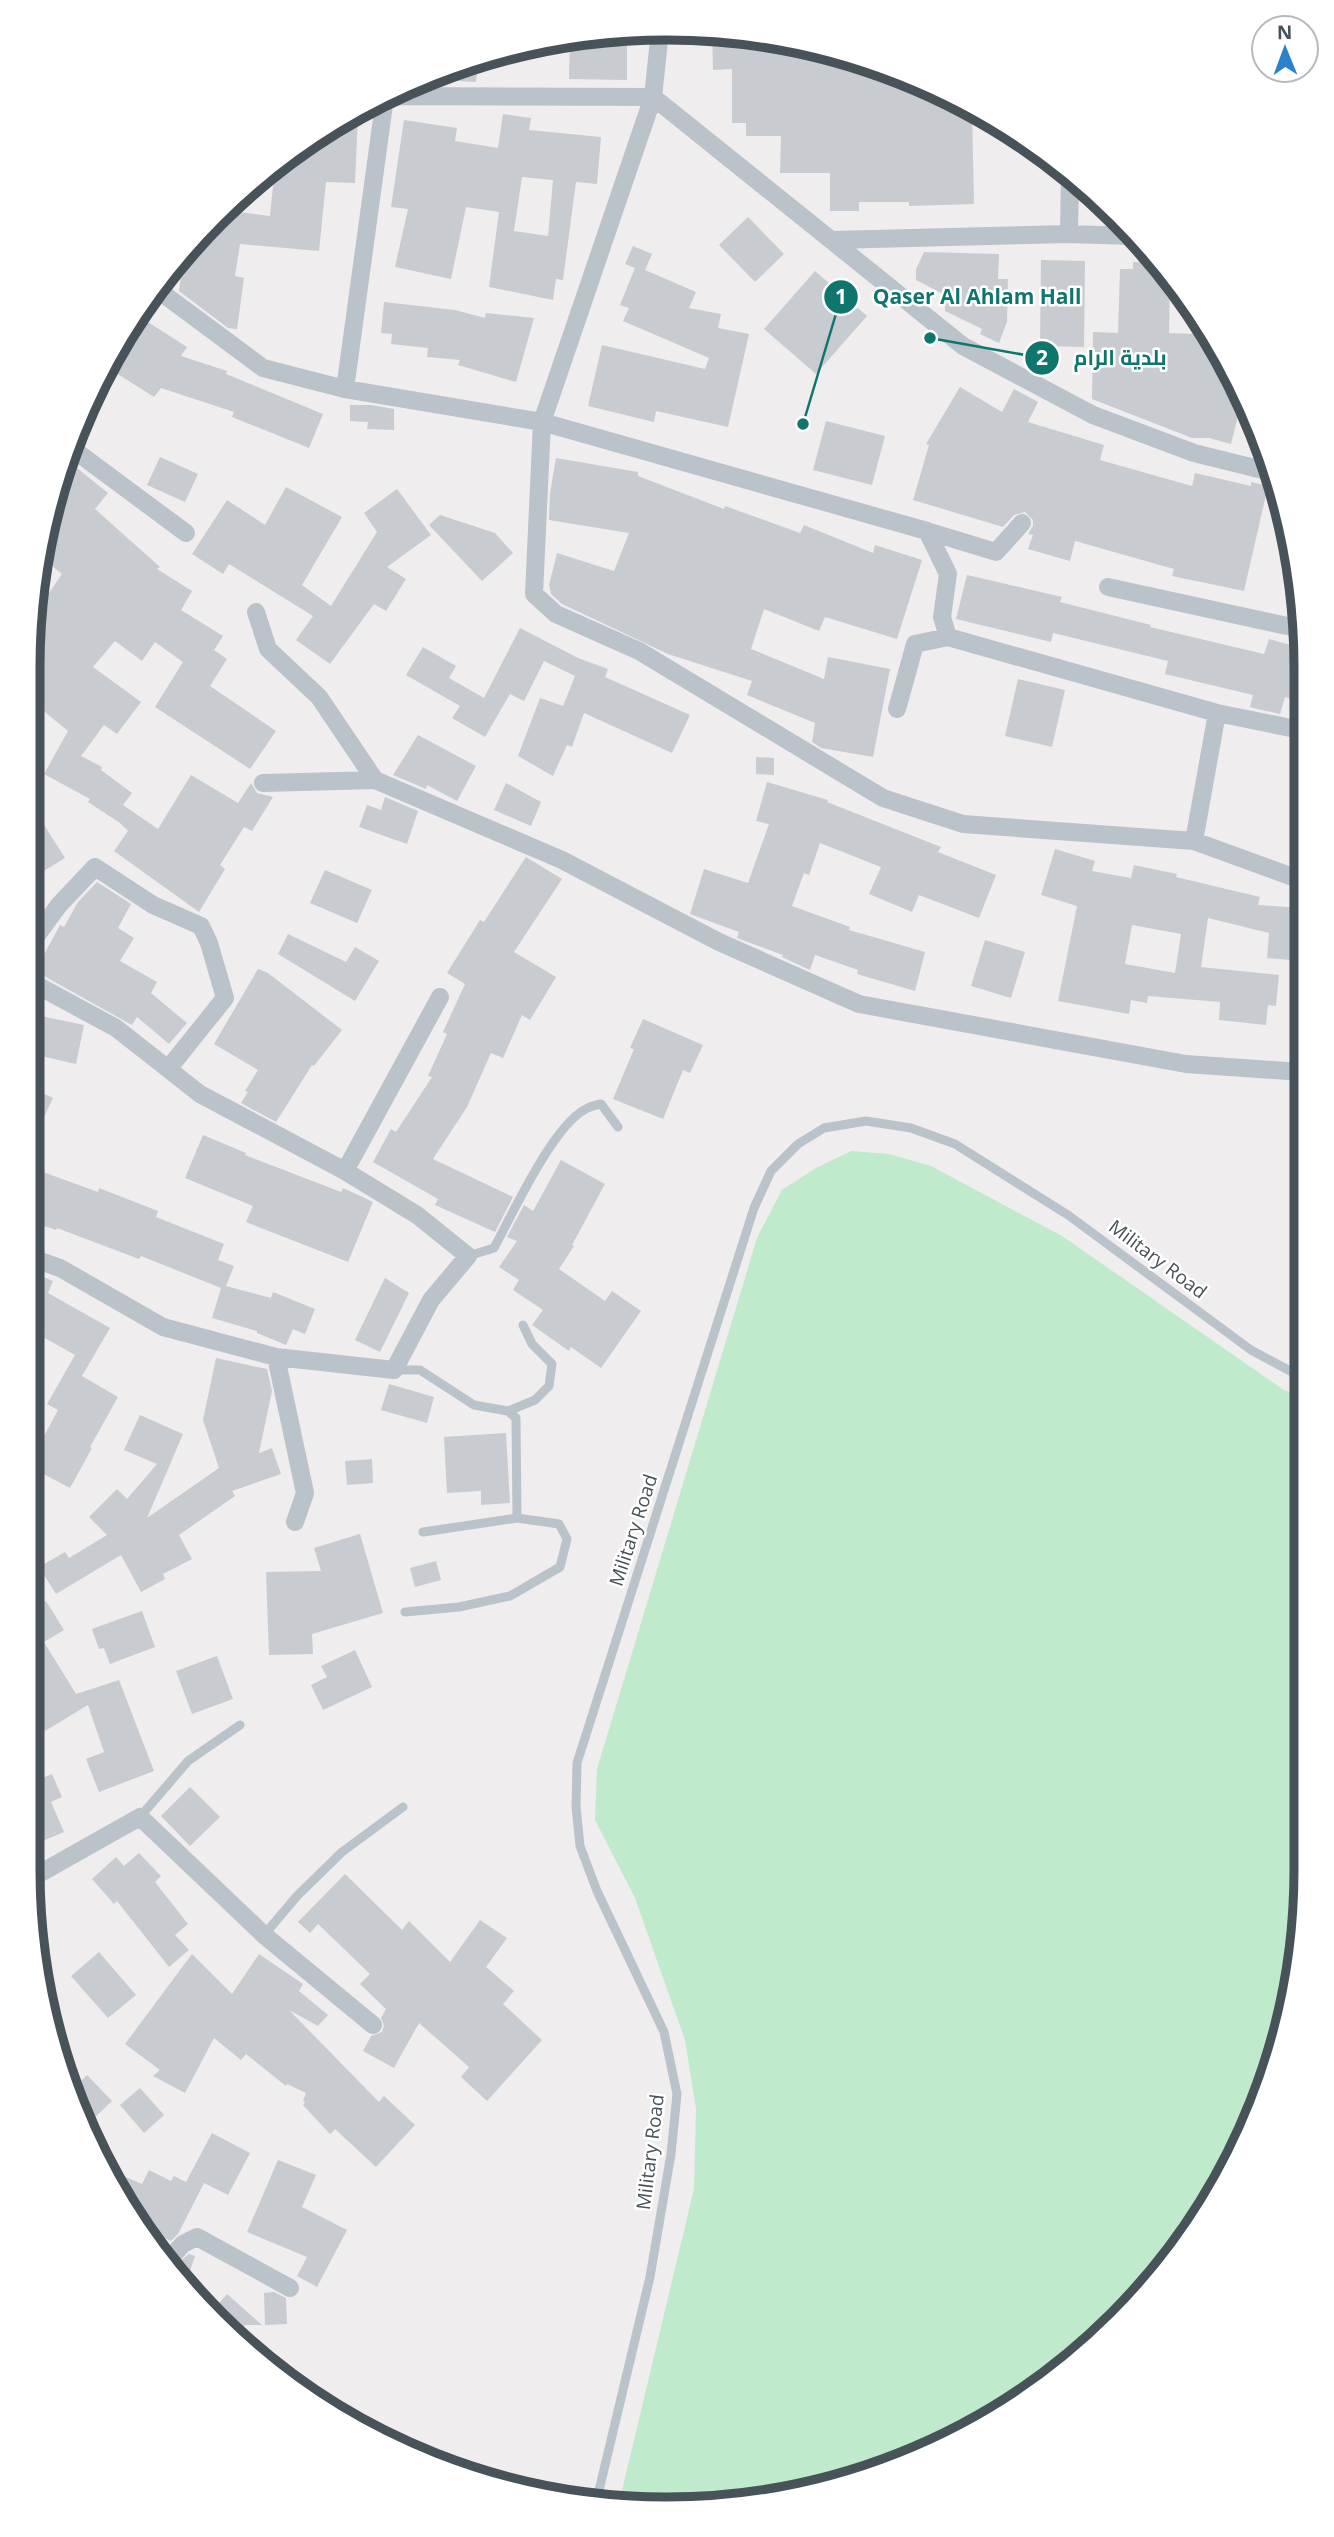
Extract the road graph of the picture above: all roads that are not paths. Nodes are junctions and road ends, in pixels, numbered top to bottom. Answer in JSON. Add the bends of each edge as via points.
{"nodes":[{"id":1,"x":659,"y":40,"type":"edge"},
{"id":2,"x":409,"y":96,"type":"edge"},
{"id":3,"x":653,"y":97,"type":"junction"},
{"id":4,"x":384,"y":108,"type":"edge"},
{"id":5,"x":1070,"y":187,"type":"edge"},
{"id":6,"x":1069,"y":234,"type":"junction"},
{"id":7,"x":1121,"y":236,"type":"edge"},
{"id":8,"x":833,"y":240,"type":"junction"},
{"id":9,"x":163,"y":295,"type":"edge"},
{"id":10,"x":345,"y":390,"type":"junction"},
{"id":11,"x":542,"y":422,"type":"junction"},
{"id":12,"x":79,"y":453,"type":"edge"},
{"id":13,"x":1261,"y":470,"type":"edge"},
{"id":14,"x":1022,"y":523,"type":"dead end"},
{"id":15,"x":927,"y":531,"type":"junction"},
{"id":16,"x":186,"y":533,"type":"dead end"},
{"id":17,"x":1108,"y":587,"type":"dead end"},
{"id":18,"x":256,"y":612,"type":"dead end"},
{"id":19,"x":1292,"y":627,"type":"edge"},
{"id":20,"x":948,"y":637,"type":"junction"},
{"id":21,"x":897,"y":709,"type":"dead end"},
{"id":22,"x":1217,"y":713,"type":"junction"},
{"id":23,"x":1294,"y":729,"type":"edge"},
{"id":24,"x":375,"y":780,"type":"junction"},
{"id":25,"x":263,"y":783,"type":"dead end"},
{"id":26,"x":1194,"y":841,"type":"junction"},
{"id":27,"x":1294,"y":877,"type":"edge"},
{"id":28,"x":40,"y":931,"type":"edge"},
{"id":29,"x":40,"y":987,"type":"edge"},
{"id":30,"x":440,"y":997,"type":"dead end"},
{"id":31,"x":168,"y":1069,"type":"junction"},
{"id":32,"x":1294,"y":1071,"type":"edge"},
{"id":33,"x":618,"y":1128,"type":"dead end"},
{"id":34,"x":345,"y":1171,"type":"junction"},
{"id":35,"x":468,"y":1256,"type":"junction"},
{"id":36,"x":40,"y":1261,"type":"edge"},
{"id":37,"x":523,"y":1325,"type":"dead end"},
{"id":38,"x":276,"y":1357,"type":"junction"},
{"id":39,"x":394,"y":1370,"type":"junction"},
{"id":40,"x":1294,"y":1373,"type":"edge"},
{"id":41,"x":508,"y":1411,"type":"junction"},
{"id":42,"x":517,"y":1518,"type":"junction"},
{"id":43,"x":295,"y":1522,"type":"dead end"},
{"id":44,"x":423,"y":1532,"type":"dead end"},
{"id":45,"x":405,"y":1612,"type":"dead end"},
{"id":46,"x":240,"y":1725,"type":"dead end"},
{"id":47,"x":403,"y":1807,"type":"dead end"},
{"id":48,"x":140,"y":1817,"type":"junction"},
{"id":49,"x":40,"y":1873,"type":"edge"},
{"id":50,"x":264,"y":1935,"type":"junction"},
{"id":51,"x":373,"y":2025,"type":"dead end"},
{"id":52,"x":173,"y":2255,"type":"edge"},
{"id":53,"x":290,"y":2288,"type":"dead end"},
{"id":54,"x":599,"y":2492,"type":"edge"}],
"edges":[{"from":1,"to":3,"type":"street"},
{"from":2,"to":3,"type":"street"},
{"from":3,"to":8,"type":"street"},
{"from":3,"to":11,"type":"street"},
{"from":4,"to":10,"type":"street"},
{"from":5,"to":6,"type":"street"},
{"from":6,"to":7,"type":"street"},
{"from":6,"to":8,"type":"street"},
{"from":8,"to":13,"type":"street","via":[[963,346],[987,359],[1093,415],[1195,453]]},
{"from":9,"to":10,"type":"street","via":[[263,368]]},
{"from":10,"to":11,"type":"street"},
{"from":11,"to":15,"type":"street"},
{"from":11,"to":26,"type":"street","via":[[534,594],[556,614],[639,651],[883,799],[963,824]]},
{"from":12,"to":16,"type":"street"},
{"from":14,"to":15,"type":"street","via":[[996,552]]},
{"from":15,"to":20,"type":"street","via":[[948,574],[942,617]]},
{"from":17,"to":19,"type":"street"},
{"from":18,"to":24,"type":"street","via":[[268,649],[319,696]]},
{"from":20,"to":21,"type":"street","via":[[915,644]]},
{"from":20,"to":22,"type":"street"},
{"from":22,"to":23,"type":"street"},
{"from":22,"to":26,"type":"street"},
{"from":24,"to":25,"type":"street"},
{"from":24,"to":32,"type":"street","via":[[562,860],[719,942],[859,1004],[1186,1064]]},
{"from":26,"to":27,"type":"street"},
{"from":28,"to":31,"type":"street","via":[[95,867],[153,905],[201,926],[225,998]]},
{"from":29,"to":31,"type":"street","via":[[116,1028]]},
{"from":30,"to":34,"type":"street"},
{"from":31,"to":34,"type":"street","via":[[200,1094]]},
{"from":33,"to":35,"type":"lane","via":[[601,1104],[584,1109],[541,1160],[494,1248]]},
{"from":34,"to":35,"type":"street","via":[[417,1215]]},
{"from":35,"to":39,"type":"street","via":[[431,1300]]},
{"from":36,"to":38,"type":"street","via":[[163,1327]]},
{"from":37,"to":41,"type":"lane","via":[[551,1364],[549,1386],[535,1400]]},
{"from":38,"to":39,"type":"street"},
{"from":38,"to":43,"type":"street","via":[[305,1493]]},
{"from":39,"to":41,"type":"lane","via":[[420,1370],[474,1405]]},
{"from":40,"to":54,"type":"lane","name":"Military Road","via":[[1251,1350],[1069,1215],[955,1144],[911,1128],[866,1121],[824,1128],[798,1144],[771,1171],[754,1208],[578,1763],[580,1846],[664,2032],[677,2094],[650,2277]]},
{"from":41,"to":42,"type":"lane","via":[[516,1419]]},
{"from":42,"to":44,"type":"lane"},
{"from":42,"to":45,"type":"lane","via":[[559,1524],[567,1539],[560,1567],[510,1596]]},
{"from":46,"to":48,"type":"lane","via":[[188,1761]]},
{"from":47,"to":50,"type":"lane","via":[[342,1852]]},
{"from":48,"to":49,"type":"street"},
{"from":48,"to":50,"type":"street"},
{"from":50,"to":51,"type":"street"},
{"from":52,"to":53,"type":"street","via":[[197,2237]]}]}
